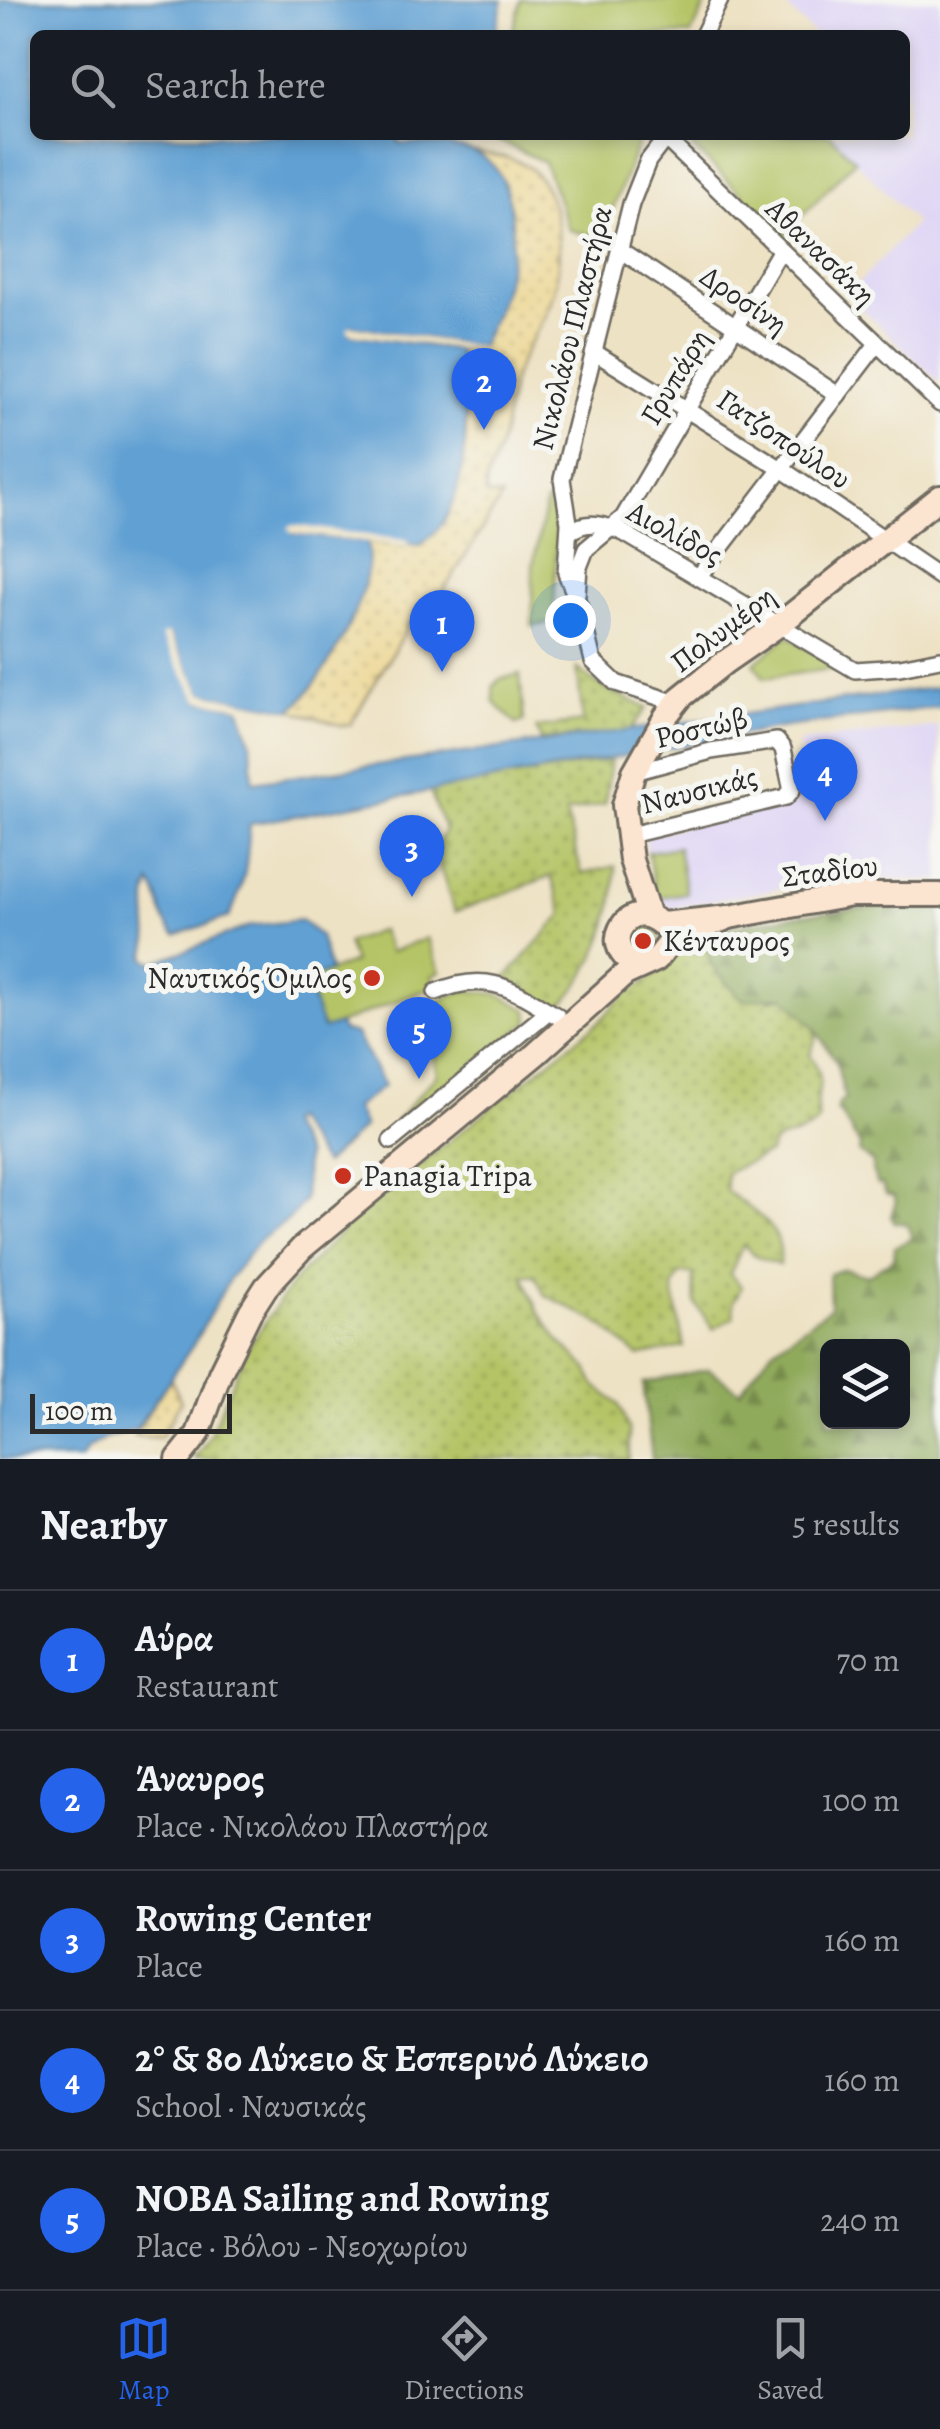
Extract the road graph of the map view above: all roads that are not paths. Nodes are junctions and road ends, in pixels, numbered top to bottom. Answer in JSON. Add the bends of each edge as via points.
{"nodes":[{"id":1,"x":720,"y":0,"type":"edge"},
{"id":2,"x":705,"y":30,"type":"edge"},
{"id":3,"x":662,"y":140,"type":"edge"},
{"id":4,"x":665,"y":140,"type":"edge"},
{"id":5,"x":620,"y":250,"type":"junction"},
{"id":6,"x":780,"y":251,"type":"junction"},
{"id":7,"x":737,"y":328,"type":"junction"},
{"id":8,"x":877,"y":344,"type":"junction"},
{"id":9,"x":594,"y":352,"type":"junction"},
{"id":10,"x":838,"y":396,"type":"junction"},
{"id":11,"x":940,"y":404,"type":"edge"},
{"id":12,"x":688,"y":409,"type":"junction"},
{"id":13,"x":783,"y":470,"type":"junction"},
{"id":14,"x":940,"y":497,"type":"edge"},
{"id":15,"x":613,"y":529,"type":"junction"},
{"id":16,"x":569,"y":533,"type":"junction"},
{"id":17,"x":885,"y":541,"type":"junction"},
{"id":18,"x":699,"y":576,"type":"junction"},
{"id":19,"x":940,"y":577,"type":"edge"},
{"id":20,"x":578,"y":600,"type":"junction"},
{"id":21,"x":780,"y":624,"type":"junction"},
{"id":22,"x":940,"y":659,"type":"edge"},
{"id":23,"x":671,"y":710,"type":"junction"},
{"id":24,"x":780,"y":743,"type":"joint"},
{"id":25,"x":635,"y":769,"type":"junction"},
{"id":26,"x":626,"y":836,"type":"junction"},
{"id":27,"x":940,"y":895,"type":"edge"},
{"id":28,"x":651,"y":926,"type":"junction"},
{"id":29,"x":620,"y":952,"type":"junction"},
{"id":30,"x":642,"y":965,"type":"junction"},
{"id":31,"x":436,"y":992,"type":"dead end"},
{"id":32,"x":591,"y":1004,"type":"junction"},
{"id":33,"x":549,"y":1011,"type":"junction"},
{"id":34,"x":571,"y":1023,"type":"junction"},
{"id":35,"x":391,"y":1141,"type":"dead end"},
{"id":36,"x":178,"y":1459,"type":"edge"}],
"edges":[{"from":1,"to":2,"type":"street"},
{"from":3,"to":5,"type":"street","name":"Νικολάου Πλαστήρα","via":[[631,204]]},
{"from":4,"to":6,"type":"street","name":"Αθανασάκη"},
{"from":5,"to":7,"type":"street","name":"Δροσίνη"},
{"from":5,"to":9,"type":"street","name":"Νικολάου Πλαστήρα"},
{"from":6,"to":7,"type":"street","name":"Γρυπάρη"},
{"from":6,"to":8,"type":"street","name":"Αθανασάκη"},
{"from":7,"to":10,"type":"street","name":"Δροσίνη"},
{"from":7,"to":12,"type":"street","name":"Γρυπάρη"},
{"from":8,"to":10,"type":"street"},
{"from":8,"to":11,"type":"street","name":"Αθανασάκη"},
{"from":9,"to":12,"type":"street","name":"Γατζοπούλου"},
{"from":9,"to":16,"type":"street","name":"Νικολάου Πλαστήρα","via":[[562,479]]},
{"from":10,"to":13,"type":"street"},
{"from":12,"to":13,"type":"street","name":"Γατζοπούλου"},
{"from":12,"to":15,"type":"street","name":"Γρυπάρη"},
{"from":13,"to":17,"type":"street","name":"Γατζοπούλου"},
{"from":13,"to":18,"type":"street"},
{"from":14,"to":17,"type":"main road","name":"Πολυμέρη"},
{"from":15,"to":16,"type":"street","name":"Αιολίδος","via":[[585,524]]},
{"from":15,"to":18,"type":"street","name":"Αιολίδος"},
{"from":15,"to":20,"type":"street","name":"Νικολάου Πλαστήρα","via":[[583,554]]},
{"from":16,"to":20,"type":"street","name":"Νικολάου Πλαστήρα","via":[[565,567]]},
{"from":17,"to":19,"type":"street","name":"Γατζοπούλου"},
{"from":17,"to":21,"type":"main road","name":"Πολυμέρη"},
{"from":18,"to":21,"type":"street","name":"Αιολίδος"},
{"from":20,"to":23,"type":"street","name":"Νικολάου Πλαστήρα","via":[[597,668]]},
{"from":21,"to":22,"type":"street","name":"Αιολίδος","via":[[855,670]]},
{"from":21,"to":23,"type":"main road","name":"Πολυμέρη"},
{"from":23,"to":25,"type":"main road","name":"Πολυμέρη"},
{"from":24,"to":25,"type":"street","name":"Ροστώβ","via":[[752,742]]},
{"from":24,"to":26,"type":"street","name":"Ναυσικάς","via":[[789,796]]},
{"from":25,"to":26,"type":"main road","name":"Πολυμέρη","via":[[625,798]]},
{"from":26,"to":28,"type":"main road","name":"Πολυμέρη"},
{"from":27,"to":28,"type":"main road","name":"Σταδίου","via":[[867,893]]},
{"from":28,"to":29,"type":"main road","via":[[618,934]]},
{"from":28,"to":30,"type":"main road","via":[[656,960]]},
{"from":29,"to":30,"type":"main road"},
{"from":29,"to":32,"type":"main road"},
{"from":30,"to":32,"type":"main road"},
{"from":31,"to":33,"type":"street","via":[[466,981],[488,982]]},
{"from":32,"to":34,"type":"main road"},
{"from":33,"to":34,"type":"street"},
{"from":33,"to":35,"type":"street"},
{"from":34,"to":36,"type":"main road","via":[[364,1194],[266,1287],[239,1332],[198,1434]]}]}
